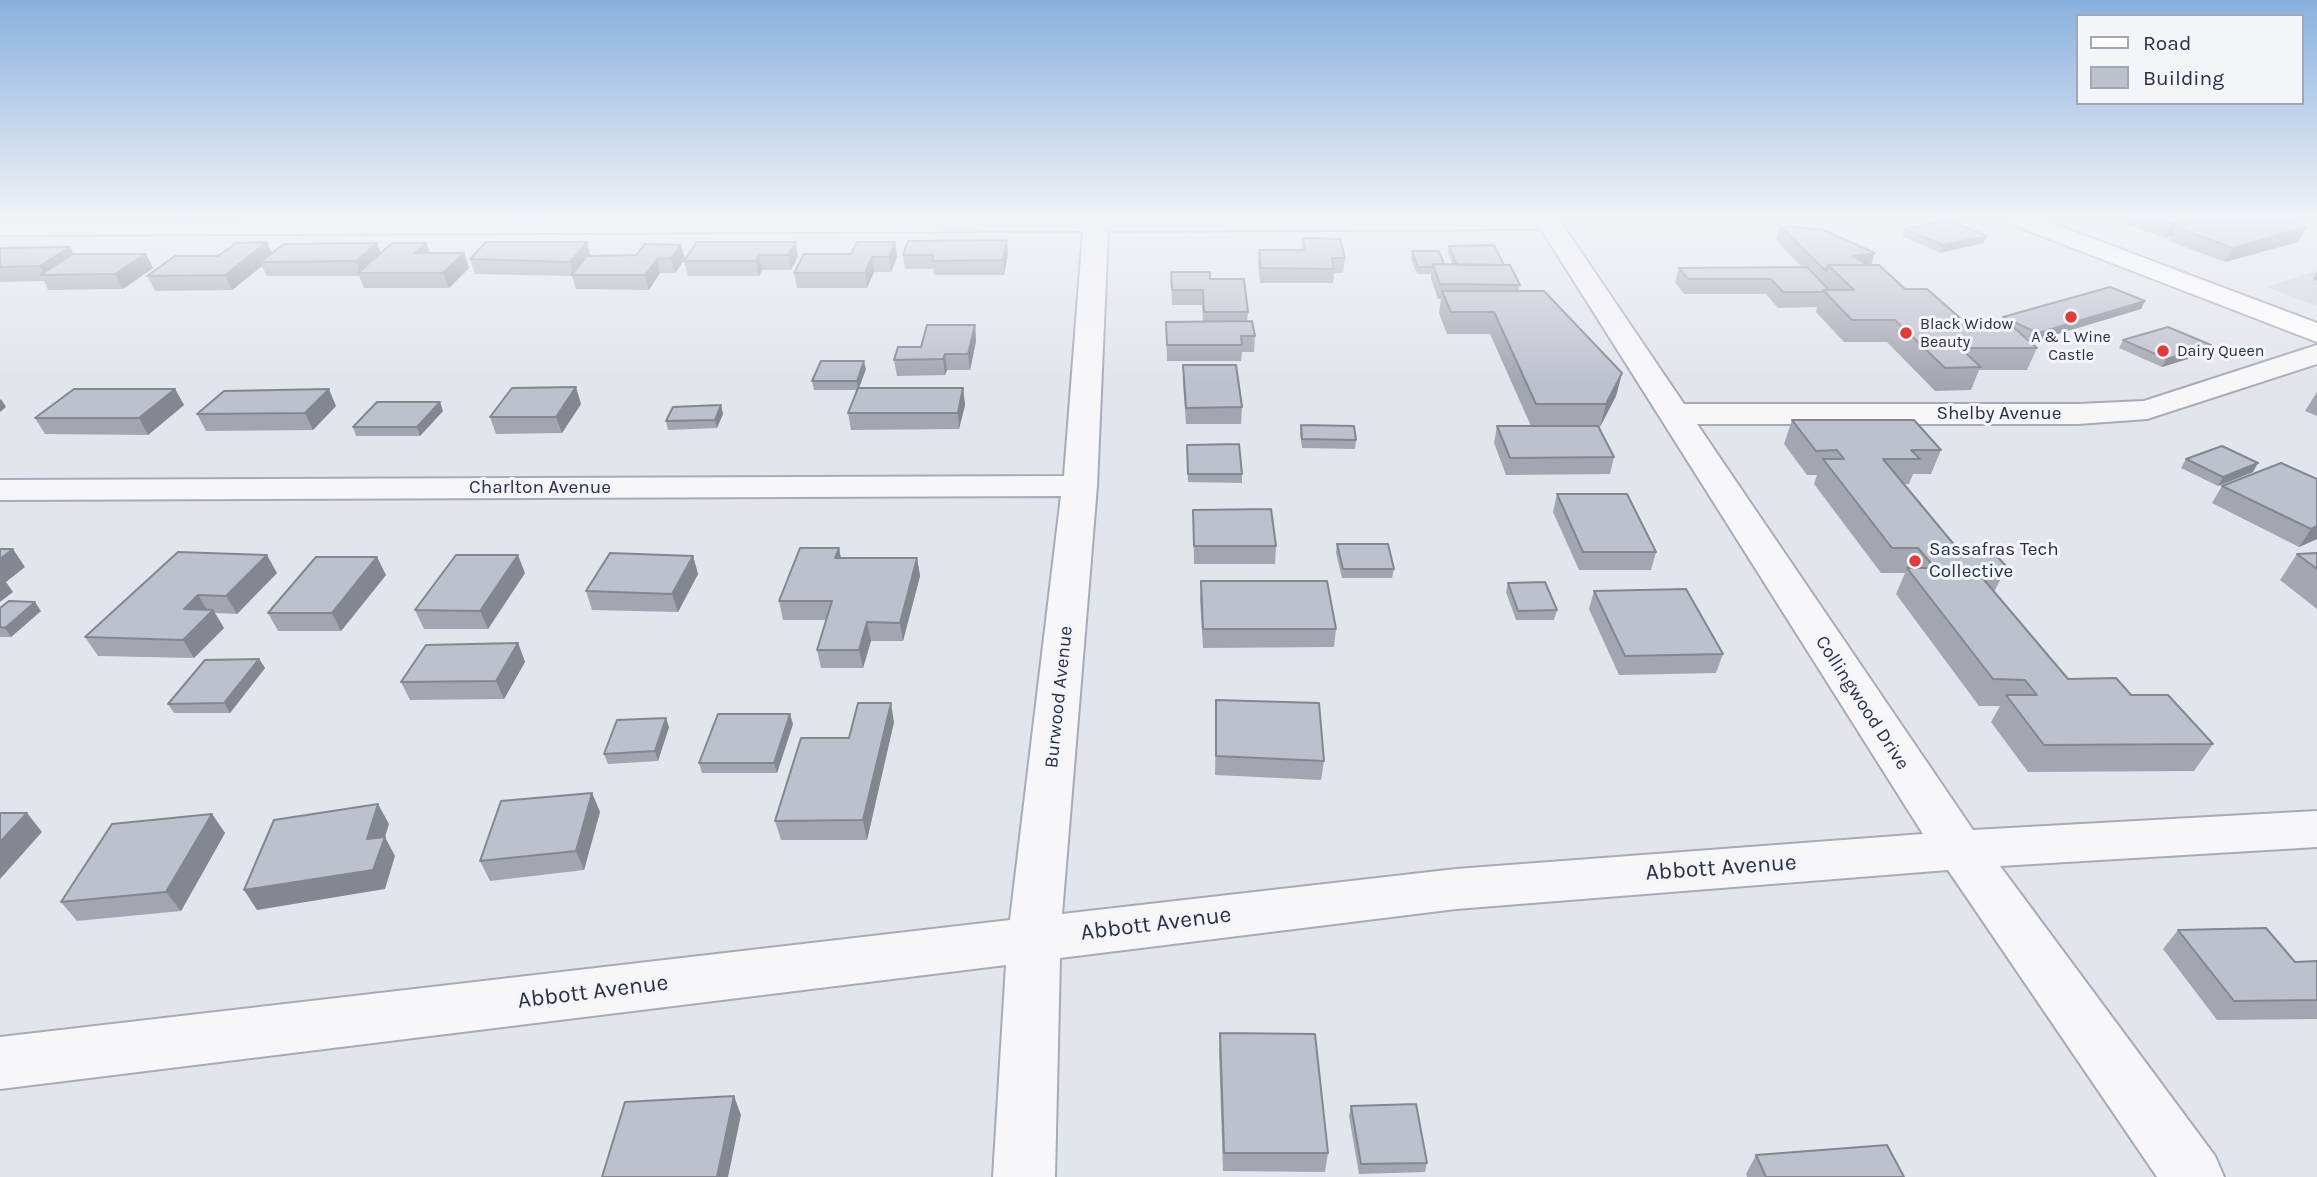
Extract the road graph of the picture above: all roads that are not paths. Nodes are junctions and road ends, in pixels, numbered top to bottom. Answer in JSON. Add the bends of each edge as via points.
{"nodes":[{"id":1,"x":1093,"y":273,"type":"edge"},
{"id":2,"x":1581,"y":273,"type":"edge"},
{"id":3,"x":2160,"y":273,"type":"edge"},
{"id":4,"x":2317,"y":333,"type":"edge"},
{"id":5,"x":2317,"y":354,"type":"edge"},
{"id":6,"x":1672,"y":414,"type":"junction"},
{"id":7,"x":1080,"y":486,"type":"junction"},
{"id":8,"x":0,"y":489,"type":"edge"},
{"id":9,"x":2317,"y":829,"type":"edge"},
{"id":10,"x":1960,"y":850,"type":"junction"},
{"id":11,"x":1034,"y":939,"type":"junction"},
{"id":12,"x":0,"y":1063,"type":"edge"},
{"id":13,"x":1024,"y":1177,"type":"edge"},
{"id":14,"x":2193,"y":1177,"type":"edge"}],
"edges":[{"from":1,"to":7,"type":"street","name":"Burwood Avenue"},
{"from":2,"to":6,"type":"street","name":"Collingwood Drive"},
{"from":3,"to":4,"type":"main road"},
{"from":5,"to":6,"type":"street","name":"Shelby Avenue","via":[[2147,410]]},
{"from":6,"to":10,"type":"street","name":"Collingwood Drive"},
{"from":7,"to":8,"type":"street","name":"Charlton Avenue"},
{"from":7,"to":11,"type":"street","name":"Burwood Avenue"},
{"from":9,"to":10,"type":"street","name":"Abbott Avenue"},
{"from":10,"to":11,"type":"street","name":"Abbott Avenue","via":[[1456,889]]},
{"from":10,"to":14,"type":"street","name":"Collingwood Drive"},
{"from":11,"to":12,"type":"street","name":"Abbott Avenue"},
{"from":11,"to":13,"type":"street","name":"Burwood Avenue"}]}
